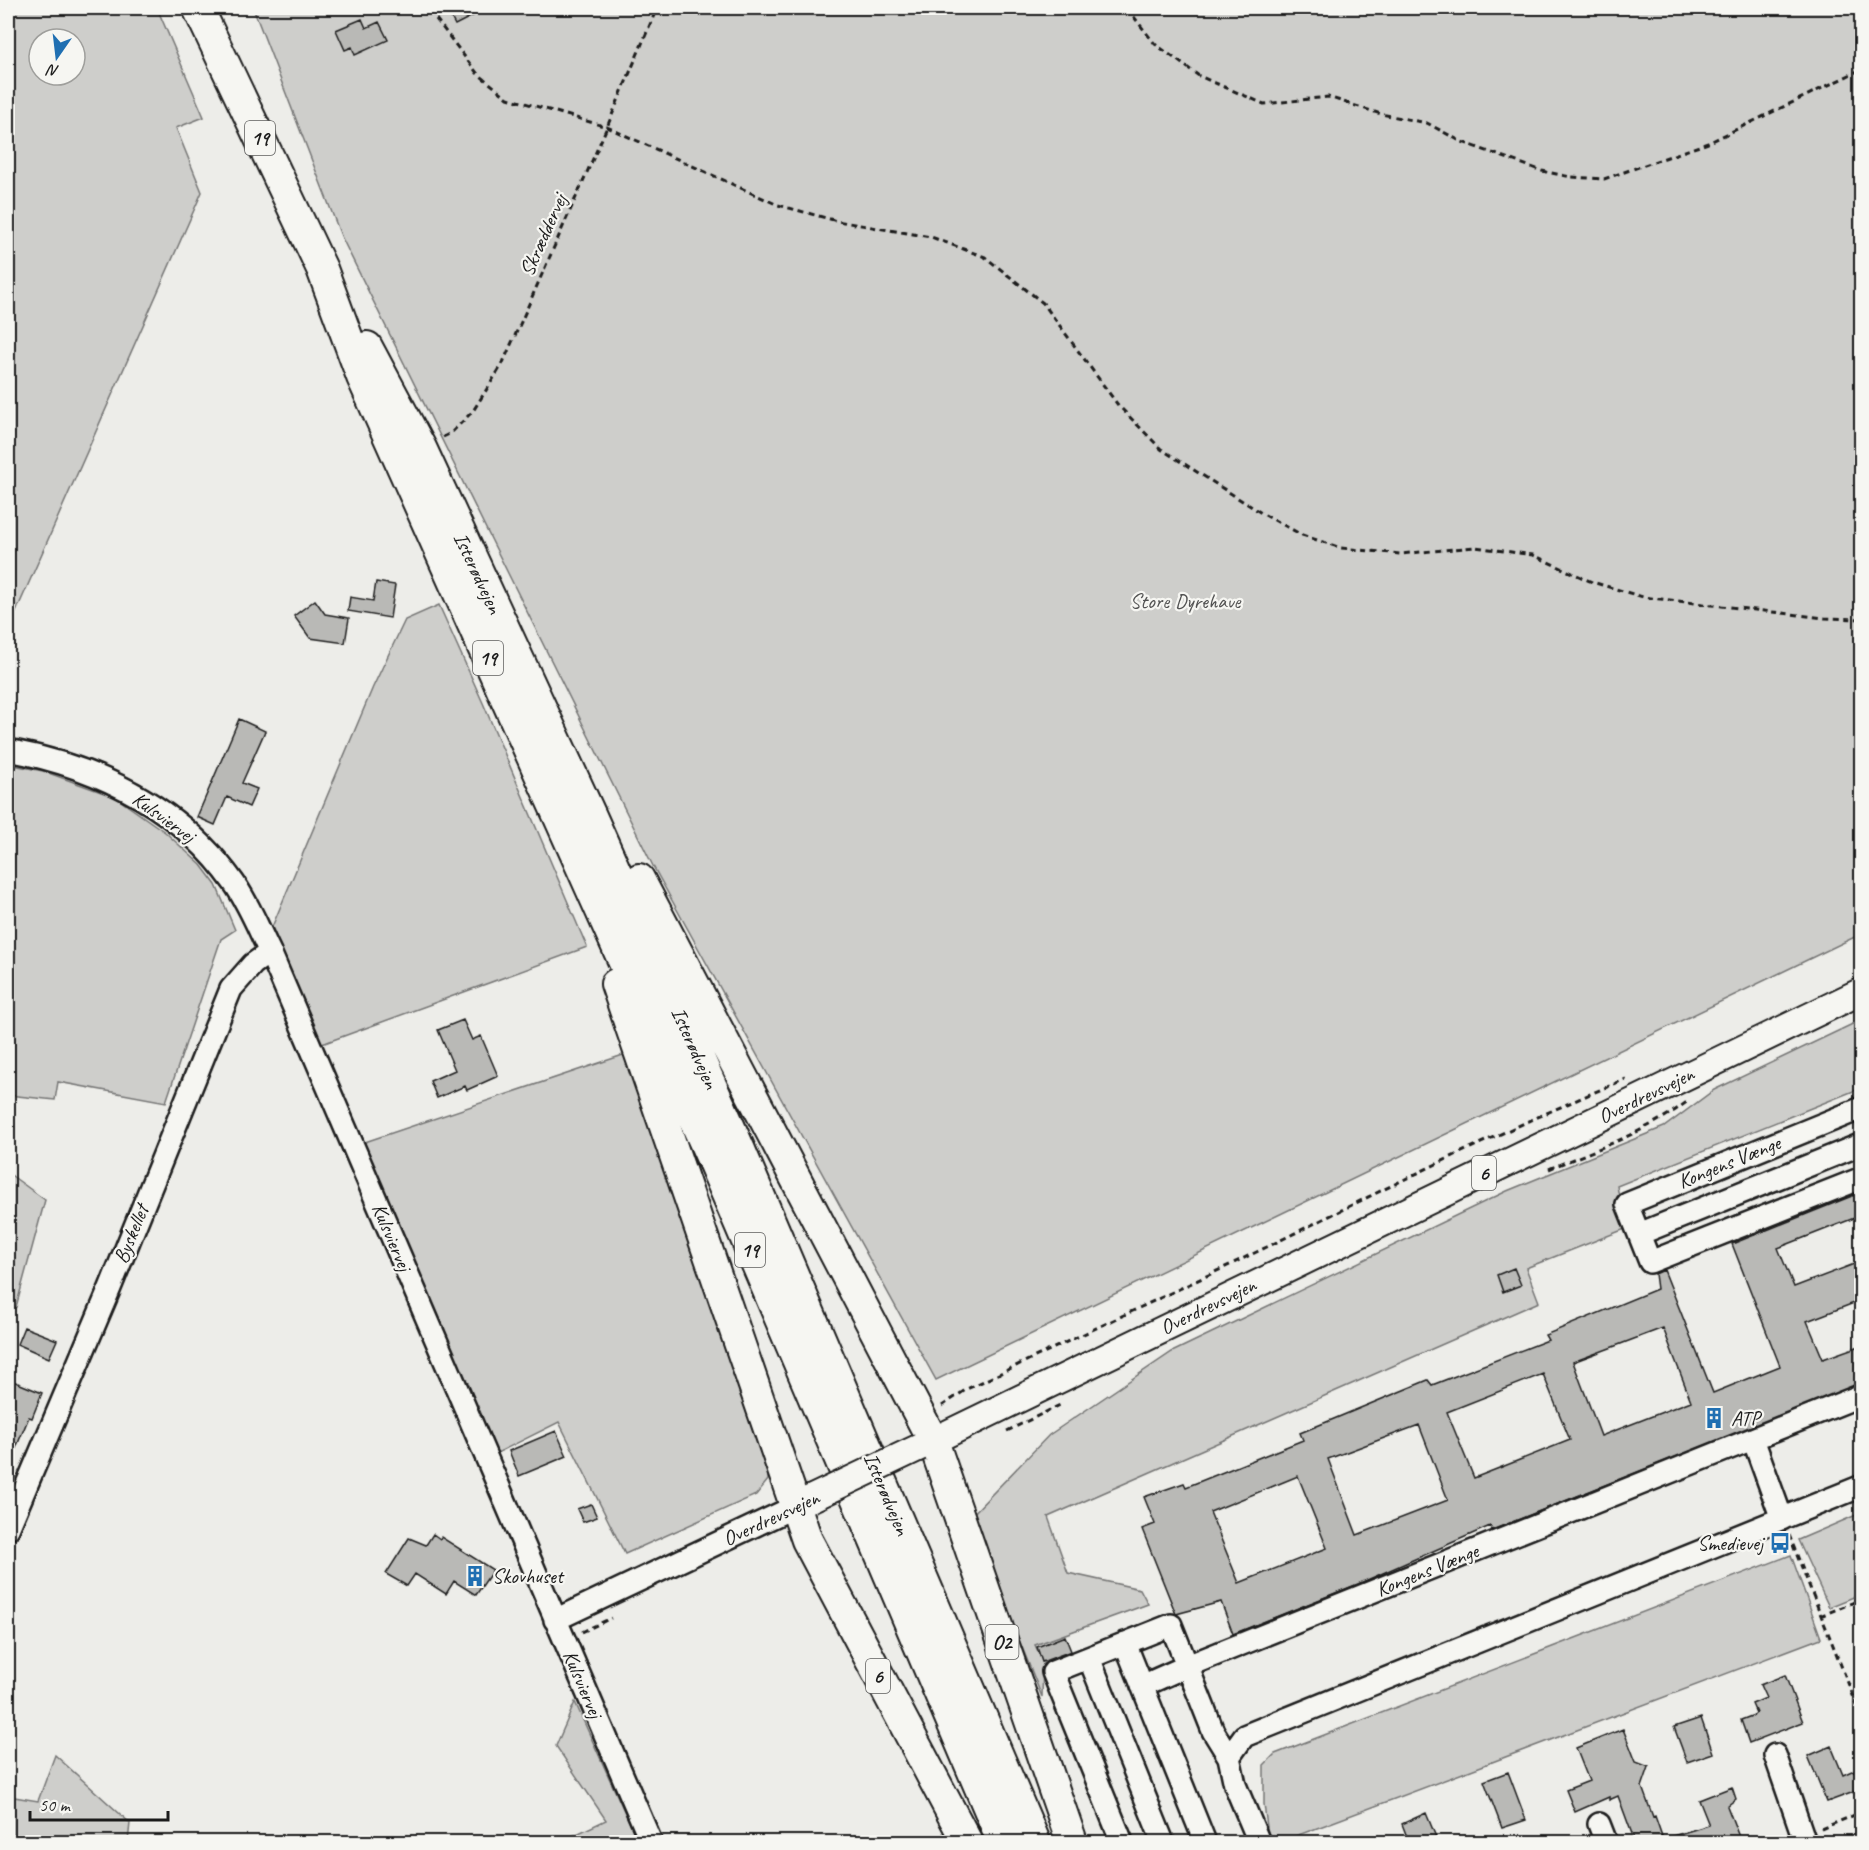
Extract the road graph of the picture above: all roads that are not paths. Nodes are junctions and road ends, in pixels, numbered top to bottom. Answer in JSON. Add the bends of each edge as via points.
{"nodes":[{"id":1,"x":198,"y":8,"type":"edge"},
{"id":2,"x":322,"y":269,"type":"junction"},
{"id":3,"x":8,"y":750,"type":"edge"},
{"id":4,"x":591,"y":816,"type":"junction"},
{"id":5,"x":610,"y":927,"type":"junction"},
{"id":6,"x":270,"y":952,"type":"junction"},
{"id":7,"x":1862,"y":991,"type":"edge"},
{"id":8,"x":1862,"y":1108,"type":"edge"},
{"id":9,"x":1862,"y":1144,"type":"edge"},
{"id":10,"x":1862,"y":1178,"type":"edge"},
{"id":11,"x":1639,"y":1234,"type":"junction"},
{"id":12,"x":1862,"y":1395,"type":"edge"},
{"id":13,"x":925,"y":1436,"type":"junction"},
{"id":14,"x":1753,"y":1439,"type":"junction"},
{"id":15,"x":1862,"y":1486,"type":"edge"},
{"id":16,"x":802,"y":1503,"type":"junction"},
{"id":17,"x":1782,"y":1519,"type":"junction"},
{"id":18,"x":8,"y":1529,"type":"edge"},
{"id":19,"x":555,"y":1620,"type":"junction"},
{"id":20,"x":1125,"y":1643,"type":"junction"},
{"id":21,"x":1089,"y":1658,"type":"junction"},
{"id":22,"x":1187,"y":1666,"type":"junction"},
{"id":23,"x":1142,"y":1686,"type":"junction"},
{"id":24,"x":1774,"y":1755,"type":"dead end"},
{"id":25,"x":1229,"y":1757,"type":"junction"},
{"id":26,"x":1798,"y":1840,"type":"edge"},
{"id":27,"x":651,"y":1842,"type":"edge"},
{"id":28,"x":967,"y":1842,"type":"edge"},
{"id":29,"x":1003,"y":1842,"type":"edge"},
{"id":30,"x":1035,"y":1842,"type":"edge"},
{"id":31,"x":1072,"y":1842,"type":"edge"},
{"id":32,"x":1122,"y":1842,"type":"edge"},
{"id":33,"x":1163,"y":1842,"type":"edge"},
{"id":34,"x":1205,"y":1842,"type":"edge"},
{"id":35,"x":1259,"y":1842,"type":"edge"}],
"edges":[{"from":1,"to":2,"type":"highway","name":"Isterødvejen","number":"19"},
{"from":2,"to":4,"type":"highway","name":"Isterødvejen","number":"19","via":[[421,448]]},
{"from":2,"to":5,"type":"highway","name":"Isterødvejen","number":"19","via":[[362,377]]},
{"from":3,"to":6,"type":"street","name":"Kulsviervej","via":[[92,773],[135,793],[178,823],[212,854],[236,885]]},
{"from":4,"to":13,"type":"highway","via":[[638,877]]},
{"from":4,"to":30,"type":"highway","name":"Isterødvejen","number":"19","via":[[740,1150]]},
{"from":5,"to":16,"type":"highway","via":[[616,985]]},
{"from":5,"to":29,"type":"highway","name":"Isterødvejen","number":"19"},
{"from":6,"to":18,"type":"street","name":"Byskellet","via":[[231,989]]},
{"from":6,"to":19,"type":"street","name":"Kulsviervej"},
{"from":7,"to":13,"type":"main road","name":"Overdrevsvejen","number":"6"},
{"from":8,"to":11,"type":"street","name":"Kongens Vænge","via":[[1627,1204]]},
{"from":9,"to":11,"type":"street","name":"Kongens Vænge"},
{"from":10,"to":11,"type":"street","name":"Kongens Vænge","via":[[1650,1262]]},
{"from":12,"to":14,"type":"street","name":"Kongens Vænge"},
{"from":13,"to":16,"type":"main road","name":"Overdrevsvejen","number":"6","bridge":true},
{"from":13,"to":31,"type":"highway","number":"O2"},
{"from":14,"to":17,"type":"street"},
{"from":14,"to":22,"type":"street","name":"Kongens Vænge"},
{"from":15,"to":17,"type":"street"},
{"from":16,"to":19,"type":"street","name":"Overdrevsvejen"},
{"from":16,"to":28,"type":"highway","number":"6","via":[[807,1539]]},
{"from":17,"to":25,"type":"street","via":[[1244,1736]]},
{"from":19,"to":27,"type":"street","name":"Kulsviervej"},
{"from":20,"to":21,"type":"street"},
{"from":20,"to":22,"type":"street","via":[[1171,1625]]},
{"from":20,"to":23,"type":"street"},
{"from":21,"to":32,"type":"street","via":[[1053,1672]]},
{"from":21,"to":33,"type":"street"},
{"from":22,"to":23,"type":"street","name":"Kongens Vænge"},
{"from":22,"to":25,"type":"street","via":[[1213,1731]]},
{"from":23,"to":34,"type":"street"},
{"from":24,"to":26,"type":"street"},
{"from":25,"to":35,"type":"street","via":[[1235,1785]]}]}
